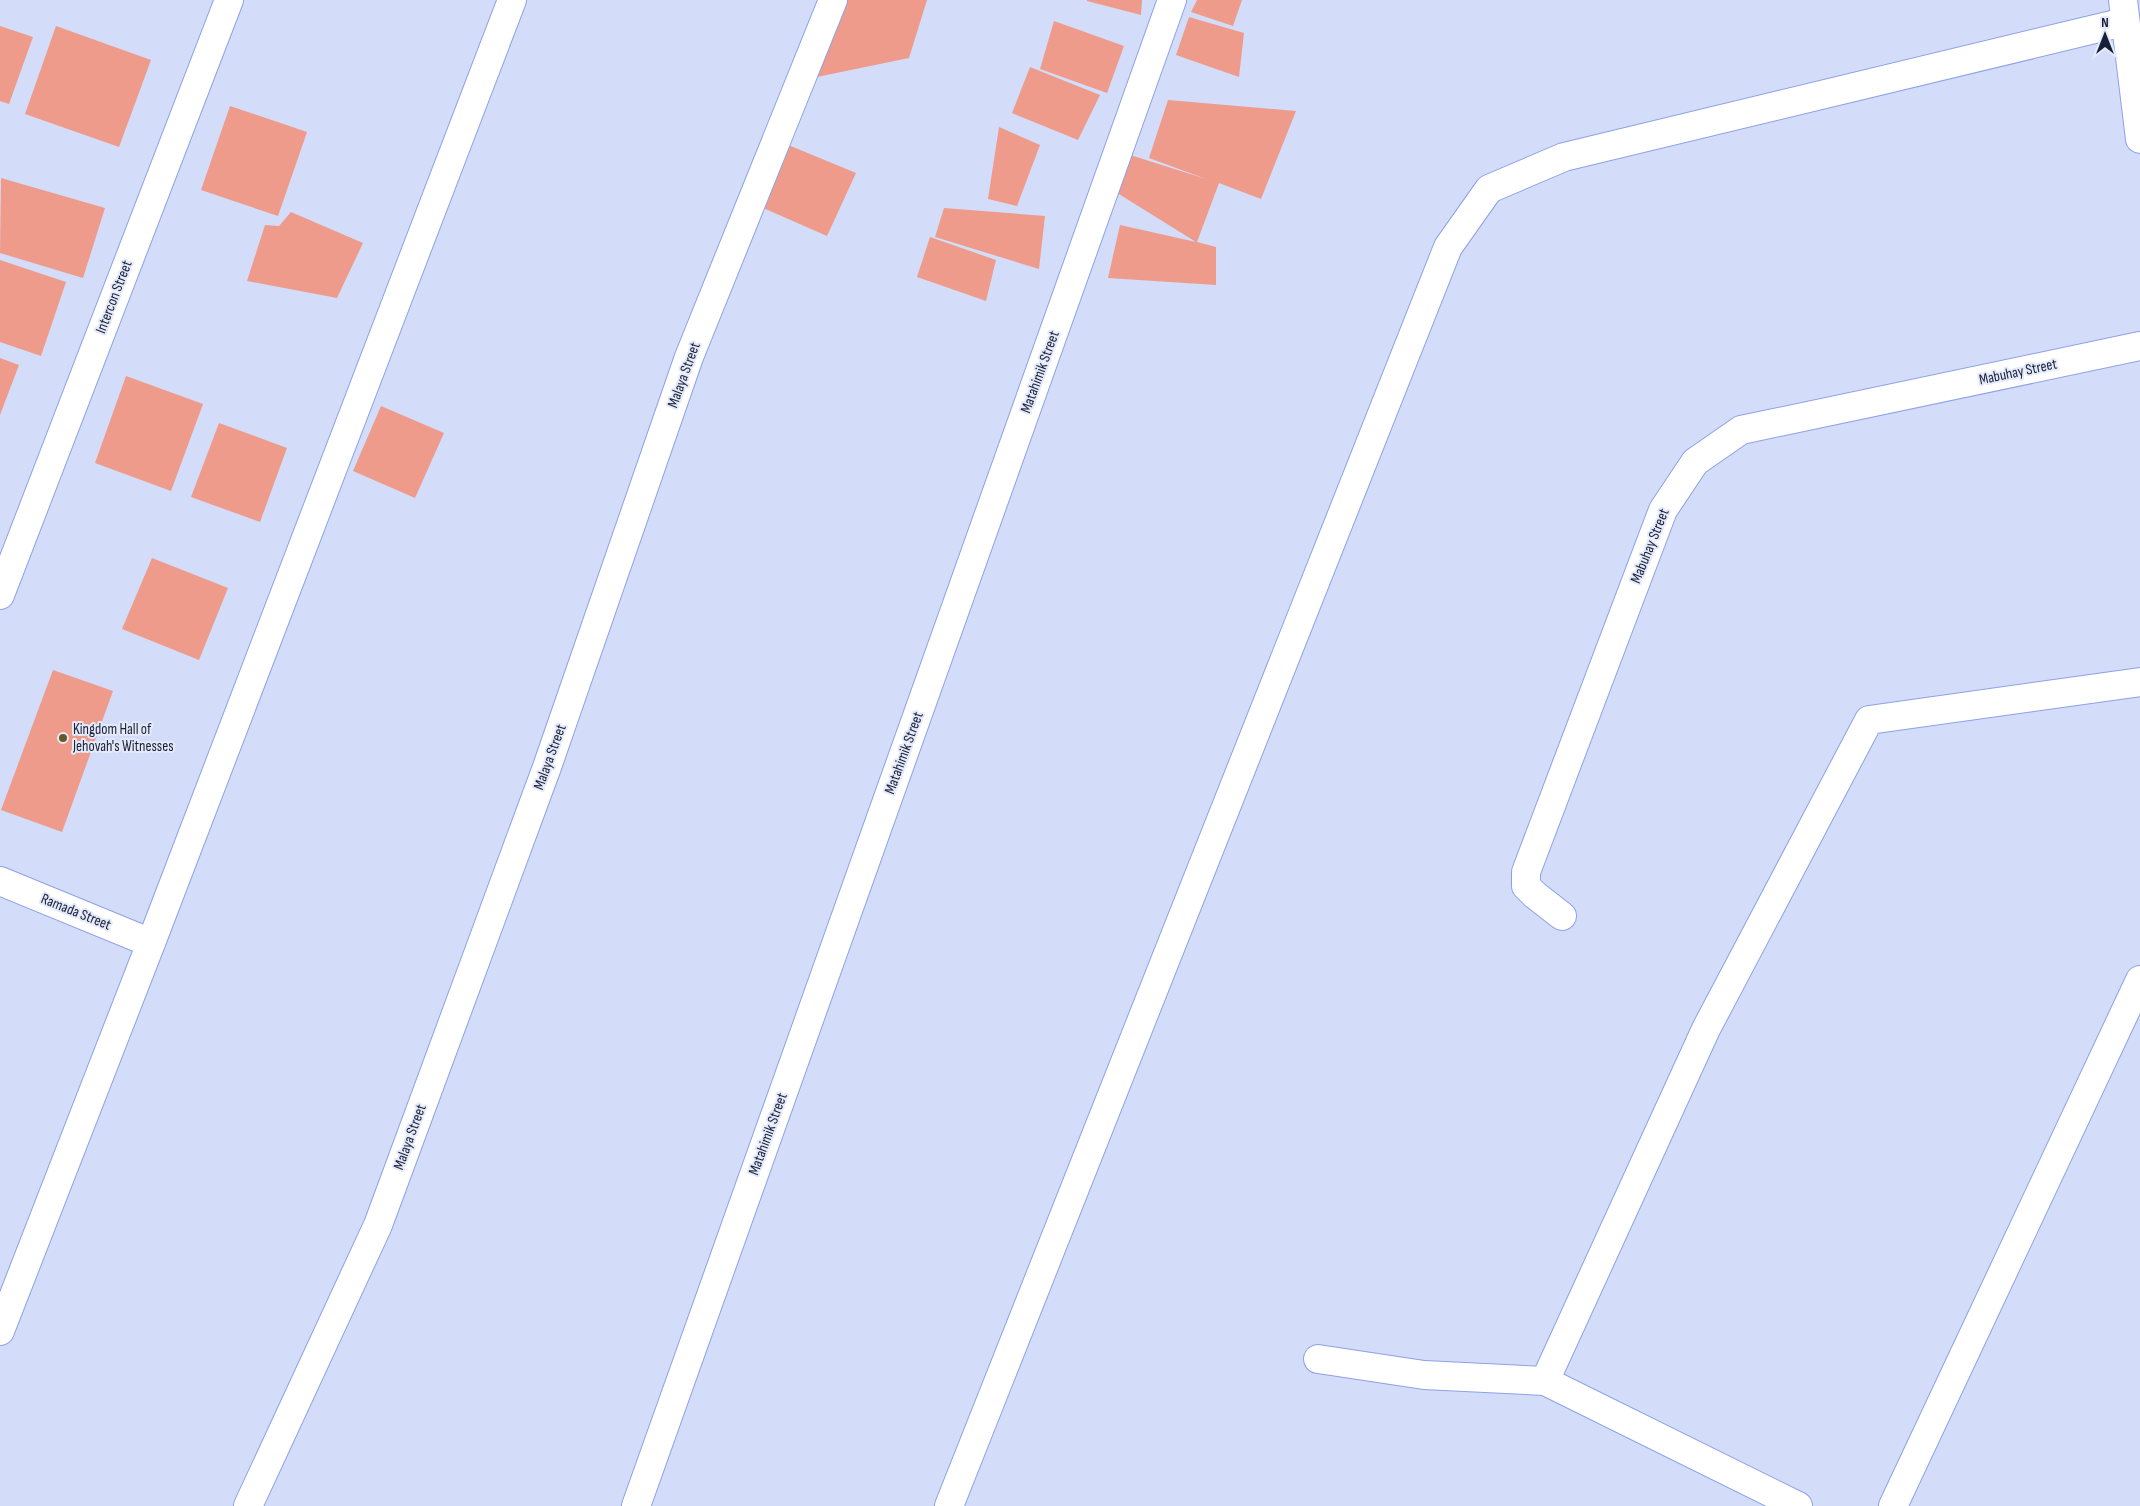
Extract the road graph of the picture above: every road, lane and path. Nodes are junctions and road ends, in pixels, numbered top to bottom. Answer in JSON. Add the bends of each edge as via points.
{"nodes":[{"id":1,"x":229,"y":0,"type":"edge"},
{"id":2,"x":512,"y":0,"type":"edge"},
{"id":3,"x":833,"y":0,"type":"edge"},
{"id":4,"x":1172,"y":0,"type":"edge"},
{"id":5,"x":2124,"y":11,"type":"edge"},
{"id":6,"x":2140,"y":139,"type":"edge"},
{"id":7,"x":2140,"y":346,"type":"edge"},
{"id":8,"x":0,"y":595,"type":"edge"},
{"id":9,"x":2140,"y":682,"type":"edge"},
{"id":10,"x":0,"y":881,"type":"edge"},
{"id":11,"x":1562,"y":916,"type":"dead end"},
{"id":12,"x":151,"y":943,"type":"junction"},
{"id":13,"x":2140,"y":980,"type":"edge"},
{"id":14,"x":0,"y":1331,"type":"edge"},
{"id":15,"x":1318,"y":1359,"type":"dead end"},
{"id":16,"x":1545,"y":1381,"type":"junction"},
{"id":17,"x":248,"y":1506,"type":"edge"},
{"id":18,"x":636,"y":1506,"type":"edge"},
{"id":19,"x":949,"y":1506,"type":"edge"},
{"id":20,"x":1798,"y":1506,"type":"edge"},
{"id":21,"x":1893,"y":1506,"type":"edge"}],
"edges":[{"from":1,"to":8,"type":"street","name":"Intercon Street"},
{"from":2,"to":12,"type":"street"},
{"from":3,"to":17,"type":"street","name":"Malaya Street","via":[[690,357],[547,767],[378,1225]]},
{"from":4,"to":18,"type":"street","name":"Matahimik Street"},
{"from":5,"to":6,"type":"street"},
{"from":5,"to":19,"type":"street","via":[[1564,157],[1489,189],[1448,247]]},
{"from":7,"to":11,"type":"street","name":"Mabuhay Street","via":[[1741,430],[1695,462],[1663,510],[1526,872],[1526,886]]},
{"from":9,"to":16,"type":"street","via":[[1868,720],[1706,1029]]},
{"from":10,"to":12,"type":"street","name":"Ramada Street"},
{"from":12,"to":14,"type":"street"},
{"from":13,"to":21,"type":"street"},
{"from":15,"to":16,"type":"street","via":[[1424,1375]]},
{"from":16,"to":20,"type":"street"}]}
